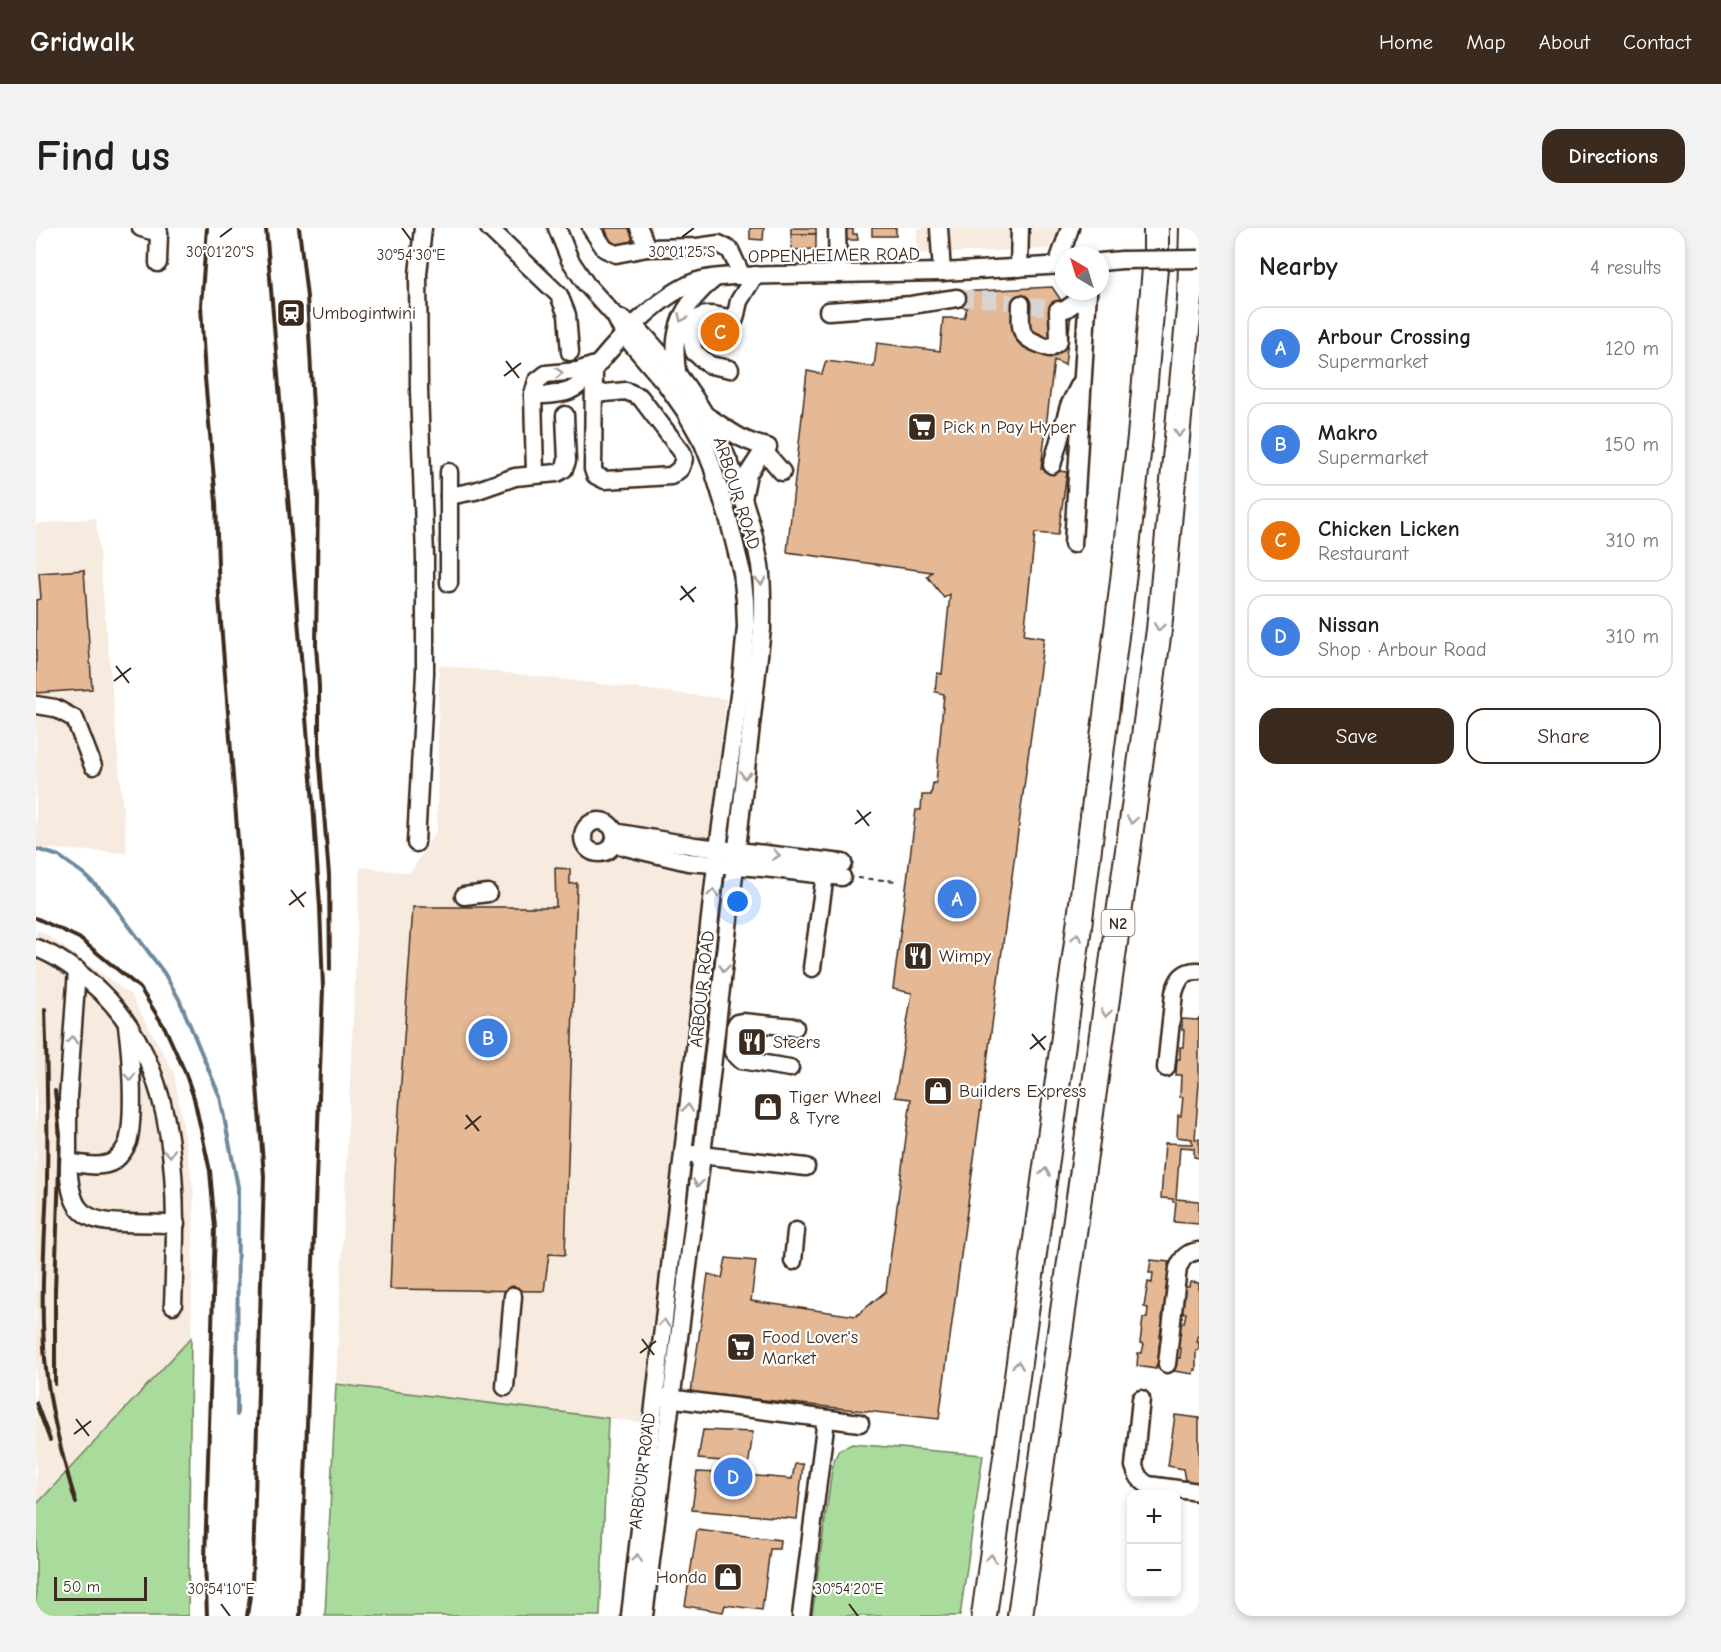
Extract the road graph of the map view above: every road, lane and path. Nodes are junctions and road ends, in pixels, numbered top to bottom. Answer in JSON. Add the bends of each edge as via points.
{"nodes":[{"id":1,"x":141,"y":228,"type":"edge"},
{"id":2,"x":423,"y":228,"type":"edge"},
{"id":3,"x":489,"y":228,"type":"edge"},
{"id":4,"x":557,"y":228,"type":"edge"},
{"id":5,"x":591,"y":228,"type":"edge"},
{"id":6,"x":639,"y":228,"type":"edge"},
{"id":7,"x":837,"y":228,"type":"edge"},
{"id":8,"x":939,"y":228,"type":"edge"},
{"id":9,"x":1020,"y":228,"type":"edge"},
{"id":10,"x":1070,"y":228,"type":"edge"},
{"id":11,"x":1156,"y":228,"type":"edge"},
{"id":12,"x":1192,"y":228,"type":"edge"},
{"id":13,"x":159,"y":230,"type":"edge"},
{"id":14,"x":1065,"y":246,"type":"edge"},
{"id":15,"x":647,"y":248,"type":"junction"},
{"id":16,"x":1199,"y":259,"type":"edge"},
{"id":17,"x":1109,"y":261,"type":"edge"},
{"id":18,"x":158,"y":263,"type":"dead end"},
{"id":19,"x":1055,"y":265,"type":"edge"},
{"id":20,"x":1019,"y":268,"type":"junction"},
{"id":21,"x":942,"y":272,"type":"junction"},
{"id":22,"x":838,"y":274,"type":"junction"},
{"id":23,"x":748,"y":276,"type":"junction"},
{"id":24,"x":718,"y":277,"type":"junction"},
{"id":25,"x":957,"y":298,"type":"tunnel mouth"},
{"id":26,"x":1077,"y":300,"type":"edge"},
{"id":27,"x":1088,"y":300,"type":"edge"},
{"id":28,"x":1021,"y":304,"type":"dead end"},
{"id":29,"x":828,"y":311,"type":"dead end"},
{"id":30,"x":630,"y":331,"type":"junction"},
{"id":31,"x":570,"y":352,"type":"dead end"},
{"id":32,"x":596,"y":367,"type":"junction"},
{"id":33,"x":730,"y":369,"type":"dead end"},
{"id":34,"x":677,"y":371,"type":"junction"},
{"id":35,"x":1083,"y":378,"type":"junction"},
{"id":36,"x":594,"y":394,"type":"junction"},
{"id":37,"x":565,"y":415,"type":"dead end"},
{"id":38,"x":706,"y":416,"type":"junction"},
{"id":39,"x":764,"y":451,"type":"junction"},
{"id":40,"x":1052,"y":465,"type":"dead end"},
{"id":41,"x":449,"y":472,"type":"dead end"},
{"id":42,"x":782,"y":472,"type":"dead end"},
{"id":43,"x":534,"y":473,"type":"junction"},
{"id":44,"x":449,"y":496,"type":"junction"},
{"id":45,"x":743,"y":501,"type":"junction"},
{"id":46,"x":424,"y":528,"type":"junction"},
{"id":47,"x":449,"y":531,"type":"junction"},
{"id":48,"x":1073,"y":544,"type":"dead end"},
{"id":49,"x":448,"y":584,"type":"dead end"},
{"id":50,"x":36,"y":705,"type":"edge"},
{"id":51,"x":93,"y":766,"type":"dead end"},
{"id":52,"x":416,"y":843,"type":"dead end"},
{"id":53,"x":718,"y":848,"type":"junction"},
{"id":54,"x":642,"y":851,"type":"junction"},
{"id":55,"x":736,"y":858,"type":"junction"},
{"id":56,"x":606,"y":865,"type":"dead end"},
{"id":57,"x":716,"y":865,"type":"junction"},
{"id":58,"x":843,"y":870,"type":"junction"},
{"id":59,"x":825,"y":875,"type":"junction"},
{"id":60,"x":898,"y":881,"type":"dead end"},
{"id":61,"x":488,"y":893,"type":"dead end"},
{"id":62,"x":464,"y":896,"type":"dead end"},
{"id":63,"x":36,"y":948,"type":"edge"},
{"id":64,"x":812,"y":968,"type":"dead end"},
{"id":65,"x":77,"y":970,"type":"junction"},
{"id":66,"x":1199,"y":971,"type":"edge"},
{"id":67,"x":126,"y":1019,"type":"junction"},
{"id":68,"x":795,"y":1028,"type":"dead end"},
{"id":69,"x":790,"y":1068,"type":"dead end"},
{"id":70,"x":1166,"y":1068,"type":"dead end"},
{"id":71,"x":683,"y":1153,"type":"junction"},
{"id":72,"x":702,"y":1155,"type":"junction"},
{"id":73,"x":68,"y":1162,"type":"junction"},
{"id":74,"x":806,"y":1167,"type":"dead end"},
{"id":75,"x":176,"y":1224,"type":"junction"},
{"id":76,"x":796,"y":1232,"type":"dead end"},
{"id":77,"x":1199,"y":1251,"type":"edge"},
{"id":78,"x":793,"y":1261,"type":"dead end"},
{"id":79,"x":513,"y":1296,"type":"dead end"},
{"id":80,"x":173,"y":1305,"type":"dead end"},
{"id":81,"x":1167,"y":1364,"type":"dead end"},
{"id":82,"x":505,"y":1387,"type":"dead end"},
{"id":83,"x":663,"y":1398,"type":"junction"},
{"id":84,"x":1141,"y":1399,"type":"dead end"},
{"id":85,"x":826,"y":1419,"type":"junction"},
{"id":86,"x":860,"y":1423,"type":"dead end"},
{"id":87,"x":1199,"y":1492,"type":"edge"},
{"id":88,"x":630,"y":1616,"type":"edge"},
{"id":89,"x":644,"y":1616,"type":"edge"},
{"id":90,"x":801,"y":1616,"type":"edge"},
{"id":91,"x":984,"y":1616,"type":"edge"},
{"id":92,"x":1020,"y":1616,"type":"edge"}],
"edges":[{"from":1,"to":13,"type":"street"},
{"from":2,"to":46,"type":"street","via":[[418,274]]},
{"from":3,"to":31,"type":"street","via":[[559,295],[567,315]]},
{"from":4,"to":30,"type":"street","via":[[586,284]]},
{"from":5,"to":15,"type":"street","via":[[605,249],[616,254]]},
{"from":6,"to":15,"type":"street"},
{"from":7,"to":22,"type":"street"},
{"from":8,"to":21,"type":"street"},
{"from":9,"to":20,"type":"street"},
{"from":10,"to":14,"type":"street"},
{"from":91,"to":11,"type":"highway","number":"N2","one_way":true,"via":[[1122,589],[1141,426]]},
{"from":12,"to":92,"type":"highway","number":"N2","one_way":true,"via":[[1190,299],[1159,630]]},
{"from":13,"to":18,"type":"street"},
{"from":15,"to":23,"type":"street","via":[[719,244],[730,250]]},
{"from":16,"to":17,"type":"street","bridge":true},
{"from":19,"to":20,"type":"street","name":"OPPENHEIMER ROAD"},
{"from":20,"to":21,"type":"street","name":"OPPENHEIMER ROAD"},
{"from":21,"to":22,"type":"street","name":"OPPENHEIMER ROAD"},
{"from":22,"to":23,"type":"street","name":"OPPENHEIMER ROAD"},
{"from":23,"to":24,"type":"street","name":"OPPENHEIMER ROAD"},
{"from":23,"to":33,"type":"street","via":[[735,319],[702,316],[692,330],[693,352],[710,365]]},
{"from":24,"to":30,"type":"street","name":"OPPENHEIMER ROAD","via":[[674,292]]},
{"from":24,"to":34,"type":"street","one_way":true,"via":[[690,303],[679,321],[675,342]]},
{"from":25,"to":29,"type":"street"},
{"from":26,"to":28,"type":"street","via":[[1062,309],[1059,340],[1048,348],[1024,335]]},
{"from":27,"to":35,"type":"street"},
{"from":30,"to":32,"type":"street","name":"OPPENHEIMER ROAD"},
{"from":30,"to":34,"type":"street","name":"ARBOUR ROAD"},
{"from":30,"to":53,"type":"street","name":"ARBOUR ROAD","via":[[703,443],[742,573],[746,627]]},
{"from":32,"to":36,"type":"street"},
{"from":32,"to":43,"type":"street","via":[[546,374],[537,381],[533,395]]},
{"from":34,"to":38,"type":"street","name":"ARBOUR ROAD"},
{"from":35,"to":40,"type":"street","via":[[1069,406]]},
{"from":35,"to":48,"type":"street"},
{"from":36,"to":36,"type":"street","via":[[593,469],[597,477],[605,480],[671,476],[680,469],[682,452],[640,397],[626,391]]},
{"from":37,"to":43,"type":"street","via":[[567,465],[557,473]]},
{"from":38,"to":39,"type":"street"},
{"from":38,"to":45,"type":"street","name":"ARBOUR ROAD"},
{"from":39,"to":42,"type":"street"},
{"from":39,"to":45,"type":"street","via":[[748,474]]},
{"from":41,"to":44,"type":"street"},
{"from":43,"to":44,"type":"street"},
{"from":44,"to":47,"type":"street"},
{"from":45,"to":55,"type":"street","name":"ARBOUR ROAD","one_way":true,"via":[[763,597]]},
{"from":46,"to":47,"type":"street"},
{"from":46,"to":52,"type":"street","via":[[424,673]]},
{"from":47,"to":49,"type":"street"},
{"from":50,"to":51,"type":"street","via":[[55,708],[75,719]]},
{"from":53,"to":54,"type":"street","via":[[614,838]]},
{"from":53,"to":55,"type":"street"},
{"from":53,"to":57,"type":"street","name":"ARBOUR ROAD"},
{"from":54,"to":56,"type":"street","via":[[620,854]]},
{"from":54,"to":57,"type":"street"},
{"from":55,"to":57,"type":"street"},
{"from":55,"to":58,"type":"street","one_way":true},
{"from":55,"to":59,"type":"street"},
{"from":55,"to":72,"type":"street","name":"ARBOUR ROAD","one_way":true},
{"from":71,"to":57,"type":"street","name":"ARBOUR ROAD","one_way":true},
{"from":58,"to":59,"type":"street"},
{"from":58,"to":60,"type":"path"},
{"from":59,"to":64,"type":"street"},
{"from":61,"to":62,"type":"street"},
{"from":63,"to":65,"type":"street"},
{"from":65,"to":67,"type":"street"},
{"from":73,"to":65,"type":"street","one_way":true,"via":[[68,1097]]},
{"from":66,"to":70,"type":"street","via":[[1187,972],[1176,984]]},
{"from":67,"to":73,"type":"street","one_way":true,"via":[[131,1103],[128,1142],[118,1157],[105,1164]]},
{"from":67,"to":75,"type":"street","one_way":true,"via":[[147,1057],[163,1111]]},
{"from":68,"to":69,"type":"street","via":[[741,1022],[735,1027],[733,1052],[741,1060]]},
{"from":71,"to":72,"type":"street"},
{"from":83,"to":71,"type":"street","name":"ARBOUR ROAD","one_way":true},
{"from":72,"to":74,"type":"street"},
{"from":72,"to":83,"type":"street","name":"ARBOUR ROAD","one_way":true},
{"from":73,"to":75,"type":"street","via":[[70,1192],[76,1205],[91,1219]]},
{"from":75,"to":80,"type":"street"},
{"from":76,"to":78,"type":"street"},
{"from":77,"to":81,"type":"street","via":[[1189,1252],[1178,1268]]},
{"from":79,"to":82,"type":"street"},
{"from":83,"to":85,"type":"street"},
{"from":88,"to":83,"type":"street","name":"ARBOUR ROAD","one_way":true},
{"from":83,"to":89,"type":"street","name":"ARBOUR ROAD"},
{"from":84,"to":87,"type":"street","via":[[1136,1474],[1148,1485]]},
{"from":85,"to":86,"type":"street"},
{"from":85,"to":90,"type":"street"}]}
